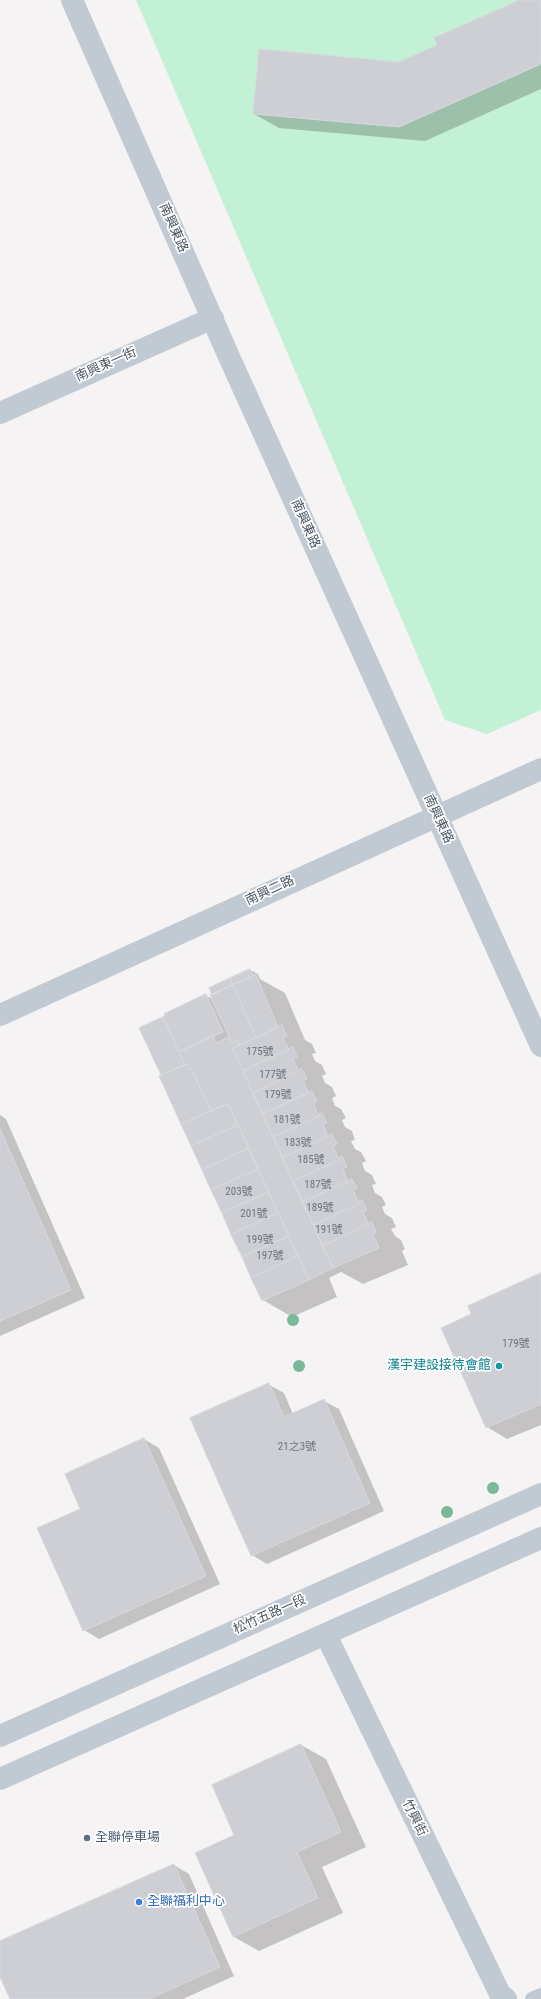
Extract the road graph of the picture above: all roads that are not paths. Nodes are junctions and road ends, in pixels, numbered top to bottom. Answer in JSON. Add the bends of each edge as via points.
{"nodes":[{"id":1,"x":72,"y":0,"type":"edge"},
{"id":2,"x":213,"y":318,"type":"junction"},
{"id":3,"x":0,"y":413,"type":"edge"},
{"id":4,"x":541,"y":769,"type":"edge"},
{"id":5,"x":436,"y":815,"type":"junction"},
{"id":6,"x":0,"y":1015,"type":"edge"},
{"id":7,"x":541,"y":1046,"type":"edge"},
{"id":8,"x":541,"y":1494,"type":"edge"},
{"id":9,"x":541,"y":1538,"type":"edge"},
{"id":10,"x":326,"y":1635,"type":"junction"},
{"id":11,"x":0,"y":1736,"type":"edge"},
{"id":12,"x":0,"y":1779,"type":"edge"},
{"id":13,"x":541,"y":1995,"type":"edge"},
{"id":14,"x":506,"y":1999,"type":"edge"},
{"id":15,"x":532,"y":1999,"type":"edge"}],
"edges":[{"from":1,"to":2,"type":"street","name":"南興東路"},
{"from":2,"to":3,"type":"street","name":"南興東一街"},
{"from":2,"to":5,"type":"street","name":"南興東路"},
{"from":4,"to":5,"type":"street","name":"南興二路"},
{"from":5,"to":6,"type":"street","name":"南興二路"},
{"from":5,"to":7,"type":"street","name":"南興東路"},
{"from":8,"to":11,"type":"street","name":"松竹五路一段"},
{"from":9,"to":10,"type":"street"},
{"from":10,"to":12,"type":"street"},
{"from":10,"to":14,"type":"street","name":"竹興街","via":[[500,1994]]},
{"from":13,"to":15,"type":"lane"}]}
